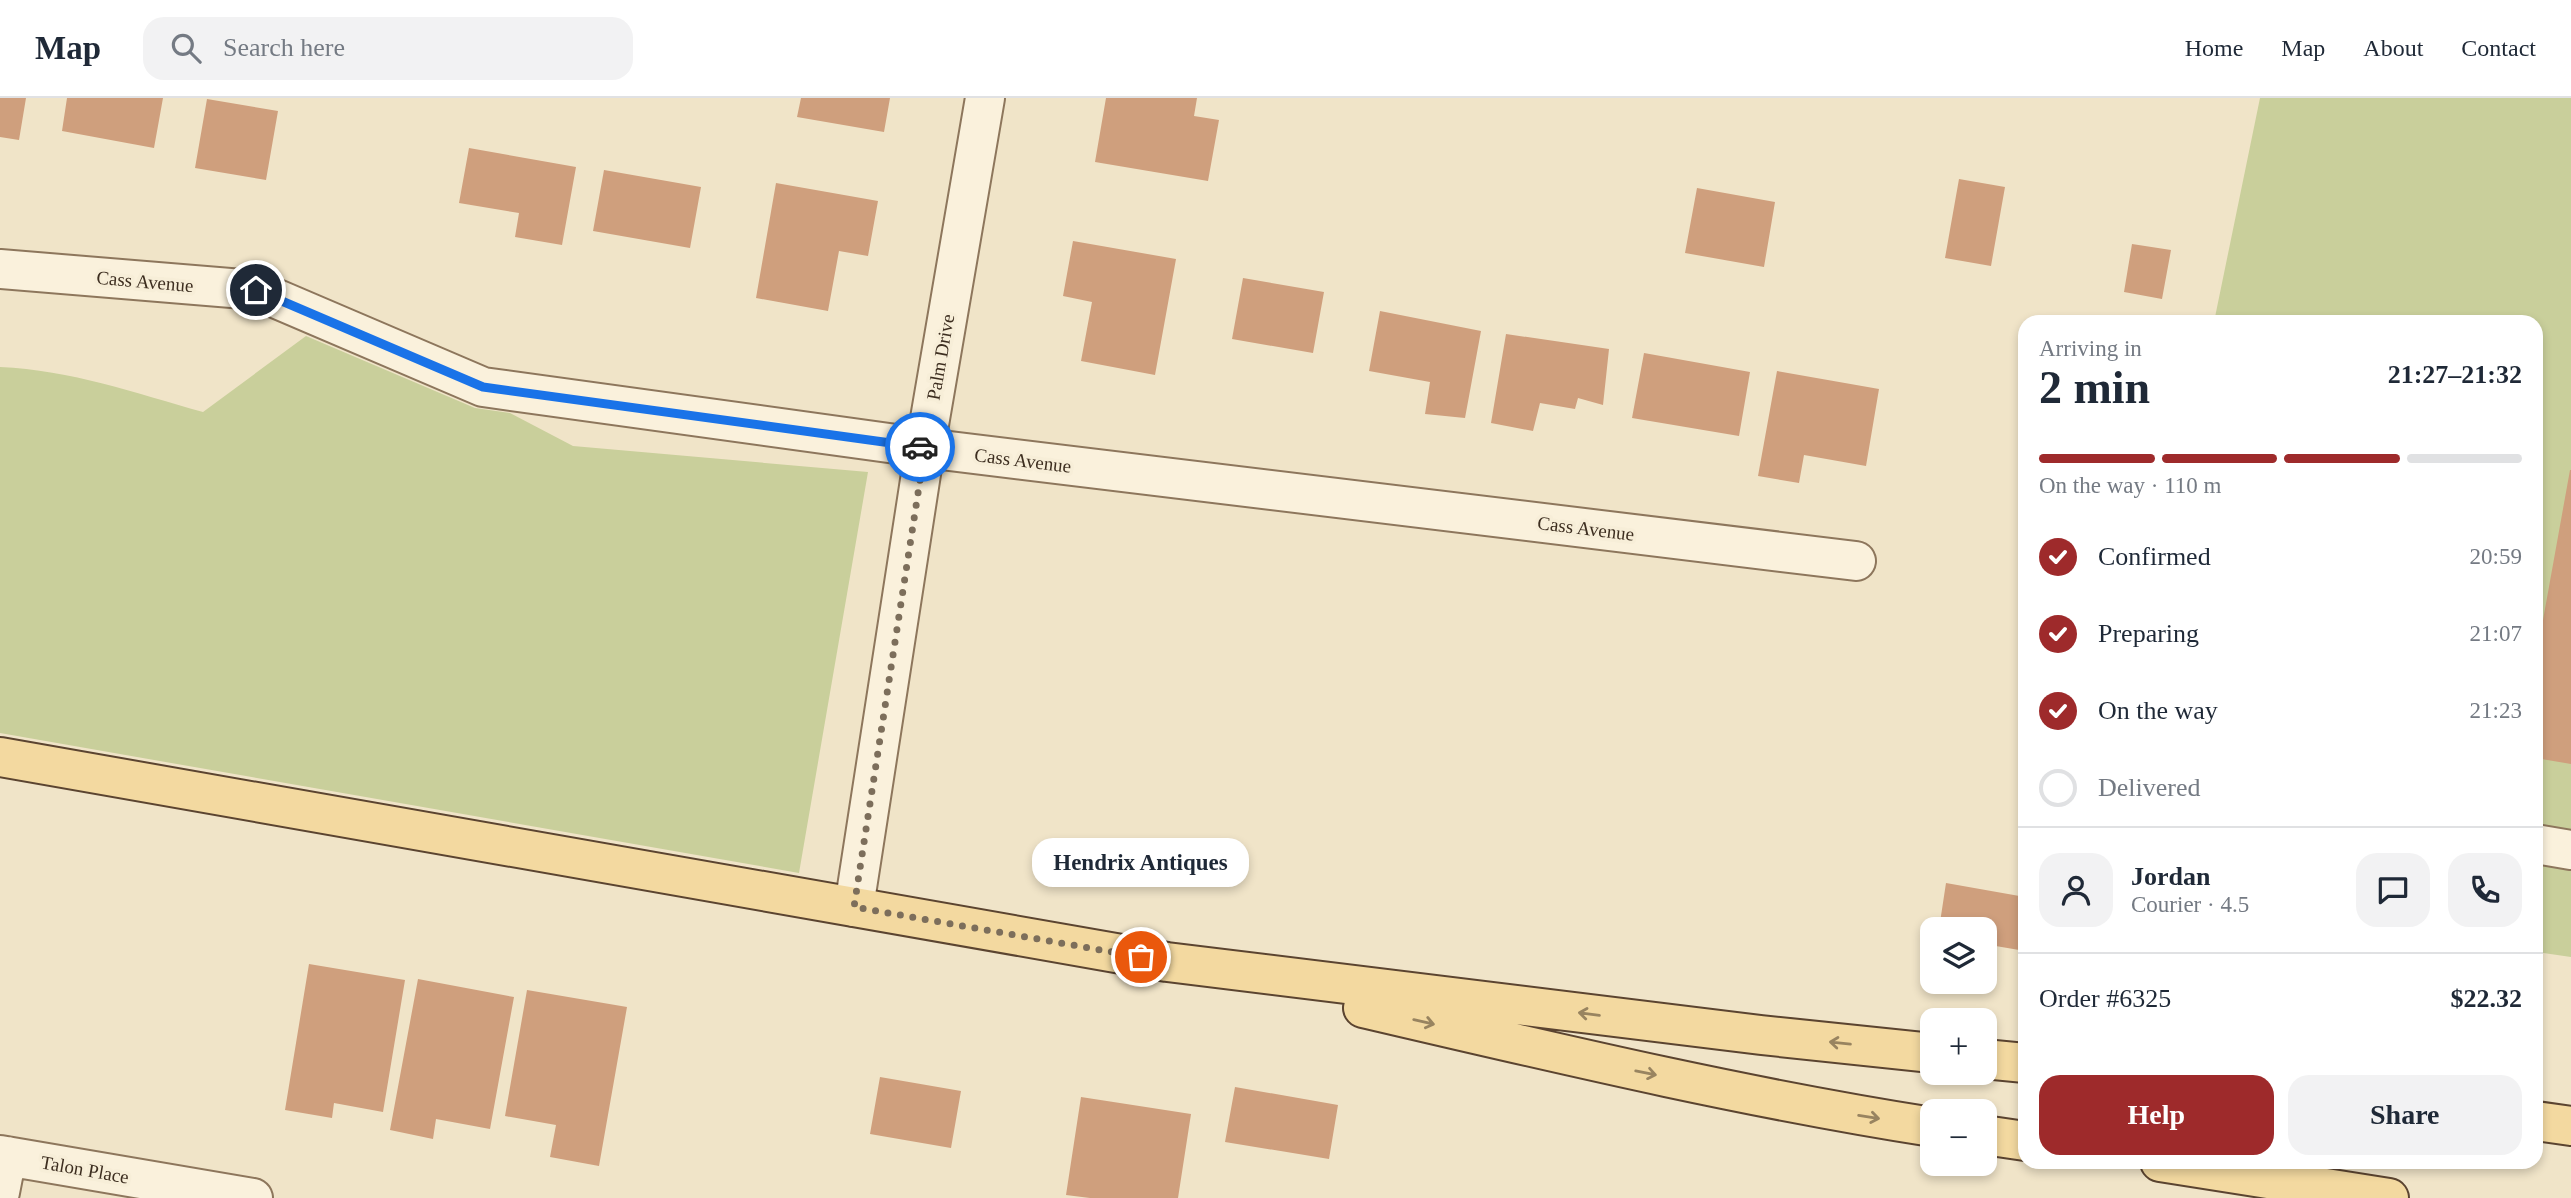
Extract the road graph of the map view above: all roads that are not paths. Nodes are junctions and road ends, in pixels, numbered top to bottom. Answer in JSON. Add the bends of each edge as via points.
{"nodes":[{"id":1,"x":985,"y":98,"type":"edge"},
{"id":2,"x":0,"y":269,"type":"edge"},
{"id":3,"x":925,"y":448,"type":"junction"},
{"id":4,"x":1856,"y":561,"type":"dead end"},
{"id":5,"x":0,"y":757,"type":"edge"},
{"id":6,"x":2543,"y":845,"type":"edge"},
{"id":7,"x":2571,"y":850,"type":"edge"},
{"id":8,"x":854,"y":907,"type":"junction"},
{"id":9,"x":1167,"y":962,"type":"junction"},
{"id":10,"x":1920,"y":1052,"type":"edge"},
{"id":11,"x":1997,"y":1060,"type":"edge"},
{"id":12,"x":2018,"y":1062,"type":"edge"},
{"id":13,"x":2543,"y":1122,"type":"edge"},
{"id":14,"x":1920,"y":1125,"type":"edge"},
{"id":15,"x":2571,"y":1126,"type":"edge"},
{"id":16,"x":1997,"y":1137,"type":"edge"},
{"id":17,"x":2018,"y":1140,"type":"edge"},
{"id":18,"x":2,"y":1167,"type":"edge"},
{"id":19,"x":2205,"y":1169,"type":"edge"},
{"id":20,"x":253,"y":1198,"type":"edge"},
{"id":21,"x":2389,"y":1198,"type":"edge"}],
"edges":[{"from":1,"to":3,"type":"street","name":"Palm Drive"},
{"from":2,"to":3,"type":"street","name":"Cass Avenue","via":[[256,290],[483,387]]},
{"from":3,"to":4,"type":"street","name":"Cass Avenue"},
{"from":3,"to":8,"type":"street","name":"Palm Drive"},
{"from":5,"to":8,"type":"main road"},
{"from":6,"to":7,"type":"street"},
{"from":8,"to":9,"type":"main road"},
{"from":10,"to":9,"type":"main road","one_way":true},
{"from":9,"to":14,"type":"main road","one_way":true,"via":[[1633,1070]]},
{"from":11,"to":12,"type":"main road"},
{"from":13,"to":15,"type":"main road"},
{"from":16,"to":17,"type":"main road"},
{"from":18,"to":20,"type":"street","name":"Talon Place"},
{"from":19,"to":21,"type":"main road"}]}
